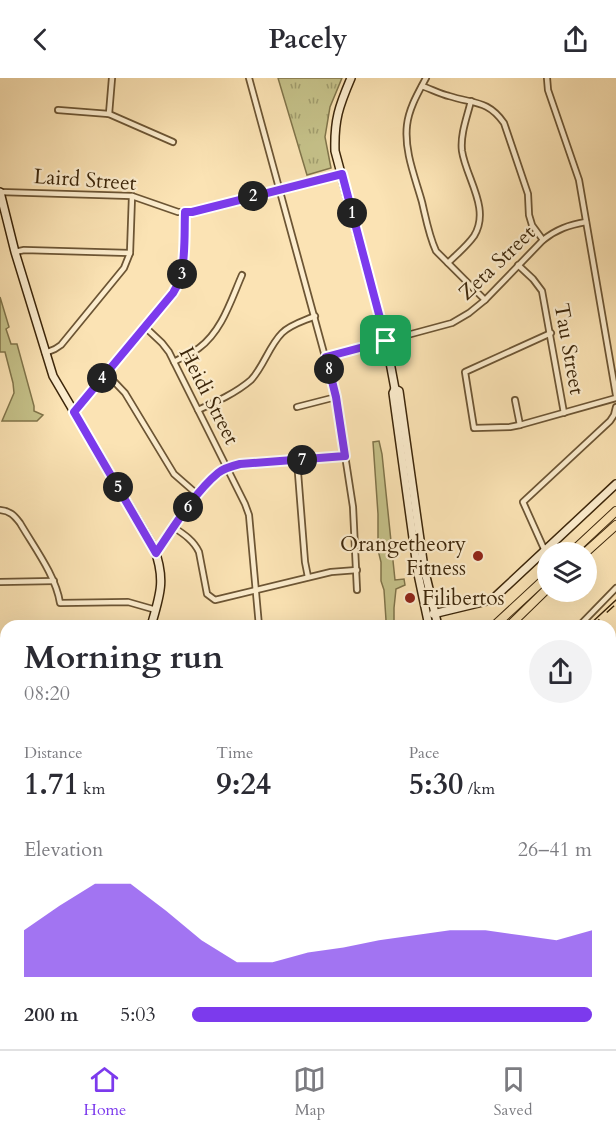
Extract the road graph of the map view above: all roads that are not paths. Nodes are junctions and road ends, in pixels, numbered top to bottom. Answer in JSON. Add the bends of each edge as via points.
{"nodes":[{"id":1,"x":112,"y":78,"type":"edge"},
{"id":2,"x":249,"y":78,"type":"edge"},
{"id":3,"x":351,"y":78,"type":"edge"},
{"id":4,"x":426,"y":78,"type":"edge"},
{"id":5,"x":547,"y":78,"type":"edge"},
{"id":6,"x":422,"y":86,"type":"junction"},
{"id":7,"x":471,"y":101,"type":"junction"},
{"id":8,"x":58,"y":110,"type":"dead end"},
{"id":9,"x":109,"y":114,"type":"junction"},
{"id":10,"x":173,"y":142,"type":"dead end"},
{"id":11,"x":342,"y":174,"type":"junction"},
{"id":12,"x":280,"y":189,"type":"junction"},
{"id":13,"x":0,"y":192,"type":"edge"},
{"id":14,"x":132,"y":196,"type":"junction"},
{"id":15,"x":185,"y":212,"type":"junction"},
{"id":16,"x":586,"y":222,"type":"junction"},
{"id":17,"x":543,"y":240,"type":"junction"},
{"id":18,"x":15,"y":252,"type":"junction"},
{"id":19,"x":130,"y":253,"type":"junction"},
{"id":20,"x":448,"y":262,"type":"junction"},
{"id":21,"x":518,"y":265,"type":"junction"},
{"id":22,"x":242,"y":275,"type":"dead end"},
{"id":23,"x":485,"y":300,"type":"junction"},
{"id":24,"x":315,"y":316,"type":"junction"},
{"id":25,"x":145,"y":327,"type":"junction"},
{"id":26,"x":550,"y":333,"type":"junction"},
{"id":27,"x":386,"y":341,"type":"junction"},
{"id":28,"x":45,"y":353,"type":"junction"},
{"id":29,"x":326,"y":357,"type":"junction"},
{"id":30,"x":174,"y":362,"type":"junction"},
{"id":31,"x":106,"y":373,"type":"junction"},
{"id":32,"x":395,"y":389,"type":"junction"},
{"id":33,"x":616,"y":396,"type":"edge"},
{"id":34,"x":336,"y":397,"type":"junction"},
{"id":35,"x":515,"y":400,"type":"dead end"},
{"id":36,"x":297,"y":407,"type":"dead end"},
{"id":37,"x":616,"y":407,"type":"edge"},
{"id":38,"x":198,"y":410,"type":"junction"},
{"id":39,"x":74,"y":412,"type":"junction"},
{"id":40,"x":564,"y":413,"type":"junction"},
{"id":41,"x":520,"y":425,"type":"junction"},
{"id":42,"x":345,"y":456,"type":"junction"},
{"id":43,"x":297,"y":460,"type":"junction"},
{"id":44,"x":227,"y":467,"type":"junction"},
{"id":45,"x":616,"y":484,"type":"edge"},
{"id":46,"x":198,"y":495,"type":"junction"},
{"id":47,"x":0,"y":510,"type":"edge"},
{"id":48,"x":616,"y":511,"type":"edge"},
{"id":49,"x":616,"y":525,"type":"edge"},
{"id":50,"x":173,"y":527,"type":"junction"},
{"id":51,"x":541,"y":542,"type":"edge"},
{"id":52,"x":555,"y":542,"type":"edge"},
{"id":53,"x":583,"y":542,"type":"edge"},
{"id":54,"x":597,"y":542,"type":"edge"},
{"id":55,"x":156,"y":553,"type":"junction"},
{"id":56,"x":537,"y":558,"type":"edge"},
{"id":57,"x":357,"y":570,"type":"junction"},
{"id":58,"x":308,"y":578,"type":"junction"},
{"id":59,"x":54,"y":581,"type":"junction"},
{"id":60,"x":0,"y":582,"type":"edge"},
{"id":61,"x":537,"y":586,"type":"edge"},
{"id":62,"x":616,"y":588,"type":"edge"},
{"id":63,"x":255,"y":590,"type":"junction"},
{"id":64,"x":357,"y":590,"type":"dead end"},
{"id":65,"x":537,"y":599,"type":"edge"},
{"id":66,"x":156,"y":610,"type":"junction"},
{"id":67,"x":436,"y":613,"type":"junction"},
{"id":68,"x":427,"y":615,"type":"junction"},
{"id":69,"x":153,"y":620,"type":"edge"},
{"id":70,"x":258,"y":620,"type":"edge"},
{"id":71,"x":428,"y":620,"type":"edge"},
{"id":72,"x":437,"y":620,"type":"edge"},
{"id":73,"x":501,"y":620,"type":"edge"},
{"id":74,"x":515,"y":620,"type":"edge"},
{"id":75,"x":585,"y":620,"type":"edge"}],
"edges":[{"from":1,"to":9,"type":"street"},
{"from":2,"to":12,"type":"street"},
{"from":3,"to":11,"type":"main road","via":[[337,112],[335,151]]},
{"from":4,"to":6,"type":"street"},
{"from":5,"to":16,"type":"street","via":[[579,180]]},
{"from":6,"to":7,"type":"street"},
{"from":6,"to":20,"type":"street","via":[[409,116],[407,148],[432,243]]},
{"from":7,"to":17,"type":"street","via":[[494,110],[504,123],[528,194],[532,225]]},
{"from":7,"to":20,"type":"street","via":[[462,148],[480,219],[474,236]]},
{"from":8,"to":9,"type":"street"},
{"from":9,"to":10,"type":"street"},
{"from":11,"to":12,"type":"street","name":"Laird Street"},
{"from":11,"to":27,"type":"main road"},
{"from":12,"to":15,"type":"street","name":"Laird Street"},
{"from":12,"to":24,"type":"street"},
{"from":13,"to":14,"type":"street","name":"Laird Street"},
{"from":13,"to":18,"type":"main road"},
{"from":14,"to":15,"type":"street","name":"Laird Street"},
{"from":14,"to":19,"type":"street"},
{"from":15,"to":25,"type":"street","via":[[180,281]]},
{"from":16,"to":17,"type":"street","name":"Zeta Street","via":[[560,228]]},
{"from":16,"to":33,"type":"street"},
{"from":17,"to":21,"type":"street","name":"Zeta Street"},
{"from":18,"to":19,"type":"street"},
{"from":18,"to":28,"type":"main road"},
{"from":19,"to":28,"type":"street","via":[[124,268],[61,345]]},
{"from":20,"to":23,"type":"street"},
{"from":21,"to":23,"type":"street","name":"Zeta Street"},
{"from":21,"to":26,"type":"street","name":"Tau Street","via":[[542,291]]},
{"from":22,"to":30,"type":"street","via":[[213,336]]},
{"from":23,"to":27,"type":"street","name":"Zeta Street","via":[[452,323]]},
{"from":24,"to":29,"type":"street"},
{"from":24,"to":38,"type":"street","via":[[281,333],[263,365],[238,390]]},
{"from":25,"to":30,"type":"street","name":"Heidi Street"},
{"from":25,"to":31,"type":"street"},
{"from":26,"to":40,"type":"street","name":"Tau Street"},
{"from":26,"to":41,"type":"street","via":[[465,372],[474,428]]},
{"from":27,"to":29,"type":"street","name":"Zeta Street"},
{"from":27,"to":32,"type":"main road"},
{"from":28,"to":39,"type":"main road"},
{"from":29,"to":34,"type":"street"},
{"from":30,"to":38,"type":"street","name":"Heidi Street"},
{"from":31,"to":39,"type":"street"},
{"from":31,"to":46,"type":"street","via":[[125,393],[174,474]]},
{"from":32,"to":67,"type":"main road","via":[[399,391],[424,568]]},
{"from":32,"to":68,"type":"main road","via":[[417,567]]},
{"from":33,"to":40,"type":"street"},
{"from":34,"to":36,"type":"street"},
{"from":34,"to":42,"type":"street"},
{"from":35,"to":41,"type":"street"},
{"from":37,"to":51,"type":"street","via":[[610,421],[523,502]]},
{"from":38,"to":44,"type":"street","name":"Heidi Street"},
{"from":39,"to":55,"type":"main road"},
{"from":40,"to":41,"type":"street"},
{"from":42,"to":43,"type":"street"},
{"from":42,"to":57,"type":"street"},
{"from":43,"to":44,"type":"street"},
{"from":43,"to":58,"type":"street"},
{"from":44,"to":46,"type":"street"},
{"from":44,"to":63,"type":"street","name":"Heidi Street","via":[[249,515]]},
{"from":45,"to":52,"type":"main road"},
{"from":46,"to":50,"type":"street"},
{"from":47,"to":59,"type":"street","via":[[14,515]]},
{"from":48,"to":53,"type":"main road"},
{"from":49,"to":54,"type":"main road"},
{"from":50,"to":55,"type":"street"},
{"from":50,"to":63,"type":"street","via":[[187,536],[199,552],[211,598]]},
{"from":55,"to":66,"type":"main road","via":[[162,582]]},
{"from":56,"to":67,"type":"main road","via":[[495,597]]},
{"from":57,"to":58,"type":"street"},
{"from":57,"to":64,"type":"street"},
{"from":58,"to":63,"type":"street"},
{"from":59,"to":60,"type":"street"},
{"from":59,"to":66,"type":"street","via":[[60,603],[128,602]]},
{"from":61,"to":73,"type":"main road"},
{"from":62,"to":75,"type":"street"},
{"from":63,"to":70,"type":"street","name":"Heidi Street"},
{"from":65,"to":74,"type":"main road"},
{"from":66,"to":69,"type":"main road"},
{"from":67,"to":68,"type":"main road"},
{"from":67,"to":72,"type":"main road"},
{"from":68,"to":71,"type":"main road"}]}
